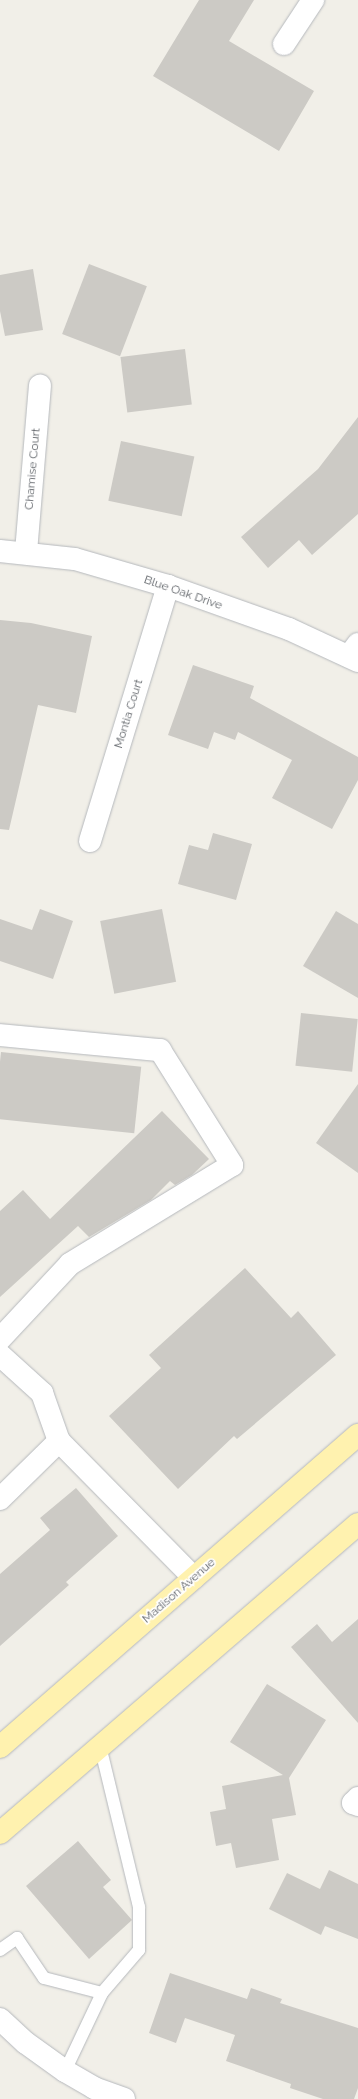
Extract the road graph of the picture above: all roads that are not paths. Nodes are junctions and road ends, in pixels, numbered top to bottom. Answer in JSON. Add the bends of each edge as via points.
{"nodes":[{"id":1,"x":313,"y":0,"type":"edge"},
{"id":2,"x":284,"y":44,"type":"dead end"},
{"id":3,"x":40,"y":386,"type":"dead end"},
{"id":4,"x":0,"y":551,"type":"edge"},
{"id":5,"x":26,"y":552,"type":"junction"},
{"id":6,"x":168,"y":586,"type":"junction"},
{"id":7,"x":355,"y":654,"type":"edge"},
{"id":8,"x":90,"y":841,"type":"dead end"},
{"id":9,"x":0,"y":1035,"type":"edge"},
{"id":10,"x":0,"y":1339,"type":"edge"},
{"id":11,"x":0,"y":1355,"type":"edge"},
{"id":12,"x":358,"y":1435,"type":"edge"},
{"id":13,"x":59,"y":1441,"type":"junction"},
{"id":14,"x":0,"y":1499,"type":"edge"},
{"id":15,"x":358,"y":1524,"type":"edge"},
{"id":16,"x":194,"y":1578,"type":"junction"},
{"id":17,"x":100,"y":1746,"type":"junction"},
{"id":18,"x":0,"y":1747,"type":"edge"},
{"id":19,"x":358,"y":1798,"type":"edge"},
{"id":20,"x":358,"y":1805,"type":"edge"},
{"id":21,"x":0,"y":1832,"type":"edge"},
{"id":22,"x":0,"y":1950,"type":"edge"},
{"id":23,"x":102,"y":1993,"type":"junction"},
{"id":24,"x":0,"y":2019,"type":"edge"},
{"id":25,"x":66,"y":2071,"type":"junction"},
{"id":26,"x":124,"y":2099,"type":"edge"}],
"edges":[{"from":1,"to":2,"type":"street"},
{"from":3,"to":5,"type":"street","name":"Chamise Court"},
{"from":4,"to":5,"type":"street","name":"Blue Oak Drive"},
{"from":5,"to":6,"type":"street","name":"Blue Oak Drive","via":[[75,560]]},
{"from":6,"to":7,"type":"street","name":"Blue Oak Drive"},
{"from":6,"to":8,"type":"street","name":"Montia Court"},
{"from":9,"to":10,"type":"street","via":[[160,1050],[232,1165],[70,1264]]},
{"from":11,"to":13,"type":"street","via":[[42,1393]]},
{"from":12,"to":16,"type":"main road","name":"Madison Avenue"},
{"from":13,"to":14,"type":"street"},
{"from":13,"to":16,"type":"street"},
{"from":15,"to":17,"type":"main road"},
{"from":16,"to":18,"type":"main road","name":"Madison Avenue"},
{"from":17,"to":21,"type":"main road"},
{"from":17,"to":23,"type":"lane","via":[[139,1907],[139,1950]]},
{"from":19,"to":20,"type":"street","via":[[353,1803]]},
{"from":22,"to":23,"type":"lane","via":[[17,1938],[44,1978]]},
{"from":23,"to":25,"type":"lane"},
{"from":24,"to":25,"type":"street","via":[[26,2043]]},
{"from":25,"to":26,"type":"street","via":[[94,2088]]}]}
